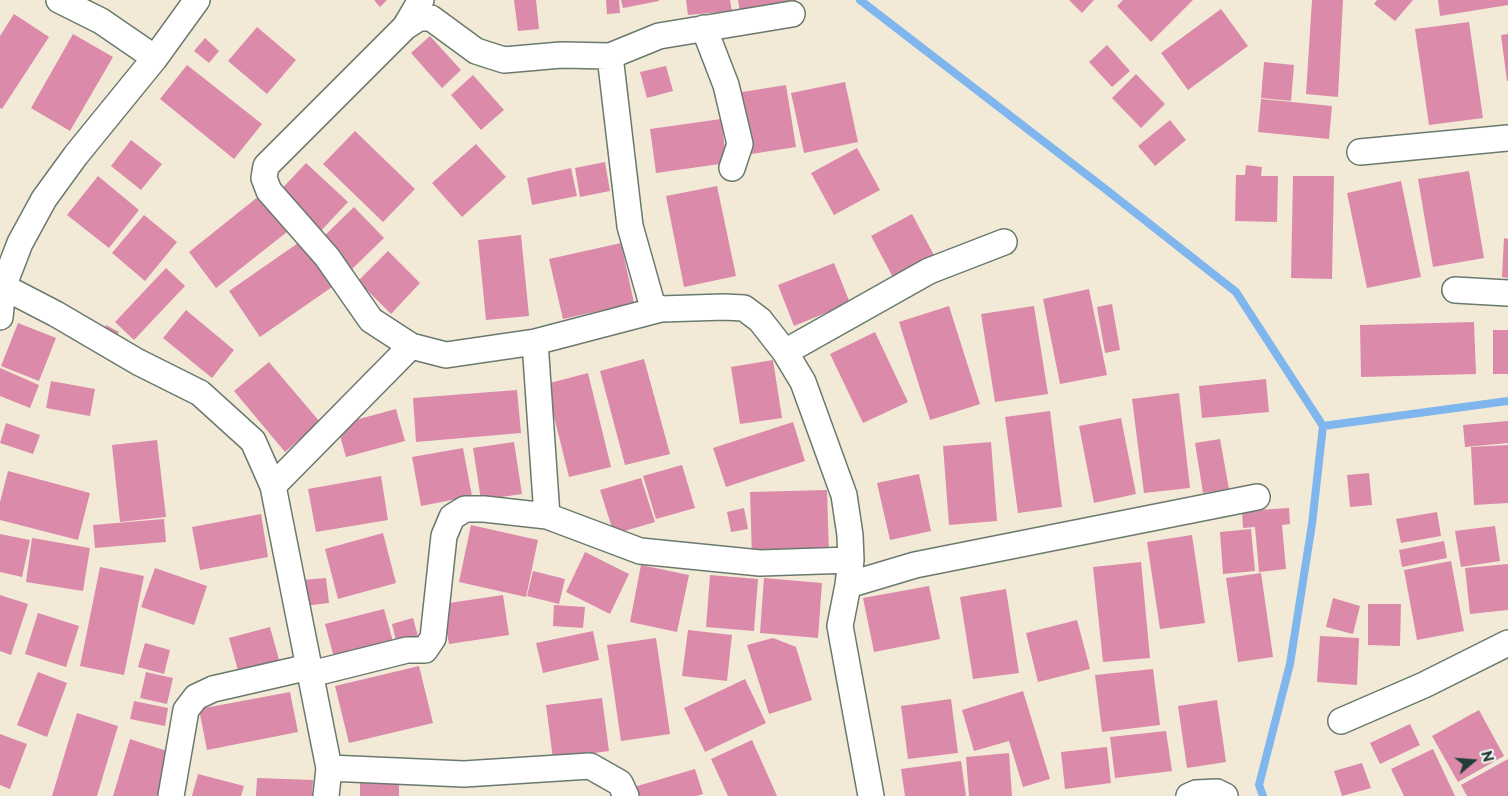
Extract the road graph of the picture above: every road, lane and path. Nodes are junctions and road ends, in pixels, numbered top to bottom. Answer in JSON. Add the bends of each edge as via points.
{"nodes":[{"id":1,"x":59,"y":0,"type":"edge"},
{"id":2,"x":197,"y":0,"type":"edge"},
{"id":3,"x":421,"y":0,"type":"edge"},
{"id":4,"x":792,"y":14,"type":"dead end"},
{"id":5,"x":405,"y":27,"type":"junction"},
{"id":6,"x":704,"y":28,"type":"junction"},
{"id":7,"x":610,"y":56,"type":"junction"},
{"id":8,"x":155,"y":58,"type":"junction"},
{"id":9,"x":1508,"y":138,"type":"edge"},
{"id":10,"x":1360,"y":152,"type":"dead end"},
{"id":11,"x":732,"y":168,"type":"dead end"},
{"id":12,"x":1004,"y":242,"type":"dead end"},
{"id":13,"x":2,"y":286,"type":"edge"},
{"id":14,"x":1455,"y":290,"type":"dead end"},
{"id":15,"x":1508,"y":293,"type":"edge"},
{"id":16,"x":661,"y":309,"type":"junction"},
{"id":17,"x":0,"y":317,"type":"edge"},
{"id":18,"x":534,"y":342,"type":"junction"},
{"id":19,"x":411,"y":346,"type":"junction"},
{"id":20,"x":785,"y":352,"type":"junction"},
{"id":21,"x":273,"y":486,"type":"junction"},
{"id":22,"x":1257,"y":498,"type":"dead end"},
{"id":23,"x":547,"y":516,"type":"junction"},
{"id":24,"x":850,"y":572,"type":"junction"},
{"id":25,"x":1508,"y":643,"type":"edge"},
{"id":26,"x":310,"y":671,"type":"junction"},
{"id":27,"x":1341,"y":721,"type":"dead end"},
{"id":28,"x":329,"y":768,"type":"junction"},
{"id":29,"x":171,"y":796,"type":"edge"},
{"id":30,"x":326,"y":796,"type":"edge"},
{"id":31,"x":626,"y":796,"type":"edge"},
{"id":32,"x":871,"y":796,"type":"edge"},
{"id":33,"x":1189,"y":796,"type":"edge"},
{"id":34,"x":1225,"y":796,"type":"edge"}],
"edges":[{"from":1,"to":8,"type":"street","via":[[101,21]]},
{"from":2,"to":8,"type":"street"},
{"from":3,"to":5,"type":"street"},
{"from":4,"to":6,"type":"street"},
{"from":5,"to":7,"type":"street","via":[[419,18],[431,18],[476,51],[504,60],[561,55]]},
{"from":5,"to":19,"type":"street","via":[[266,166],[264,178],[269,191],[327,257],[371,320]]},
{"from":6,"to":7,"type":"street","via":[[659,36]]},
{"from":6,"to":11,"type":"street","via":[[726,85],[740,144]]},
{"from":7,"to":16,"type":"street","via":[[630,226],[650,299]]},
{"from":8,"to":13,"type":"street","via":[[44,199]]},
{"from":9,"to":10,"type":"street"},
{"from":12,"to":20,"type":"street","via":[[929,271]]},
{"from":13,"to":17,"type":"street"},
{"from":13,"to":21,"type":"street","via":[[200,393],[253,441]]},
{"from":14,"to":15,"type":"street"},
{"from":16,"to":18,"type":"street"},
{"from":16,"to":20,"type":"street","via":[[744,308],[760,320]]},
{"from":18,"to":19,"type":"street","via":[[446,355]]},
{"from":18,"to":23,"type":"street"},
{"from":19,"to":21,"type":"street"},
{"from":20,"to":24,"type":"street","via":[[803,382],[844,496],[850,535]]},
{"from":21,"to":26,"type":"street"},
{"from":22,"to":24,"type":"street","via":[[915,565]]},
{"from":23,"to":24,"type":"street","via":[[640,551]]},
{"from":23,"to":26,"type":"street","via":[[466,509],[452,517],[444,536],[433,638],[425,650],[407,650]]},
{"from":24,"to":32,"type":"street","via":[[840,626]]},
{"from":25,"to":27,"type":"street","via":[[1424,685]]},
{"from":26,"to":28,"type":"street"},
{"from":26,"to":29,"type":"street","via":[[213,689],[196,697],[186,710]]},
{"from":28,"to":30,"type":"street"},
{"from":28,"to":31,"type":"street","via":[[464,774],[590,766],[620,783]]},
{"from":33,"to":34,"type":"street","via":[[1216,792]]}]}
